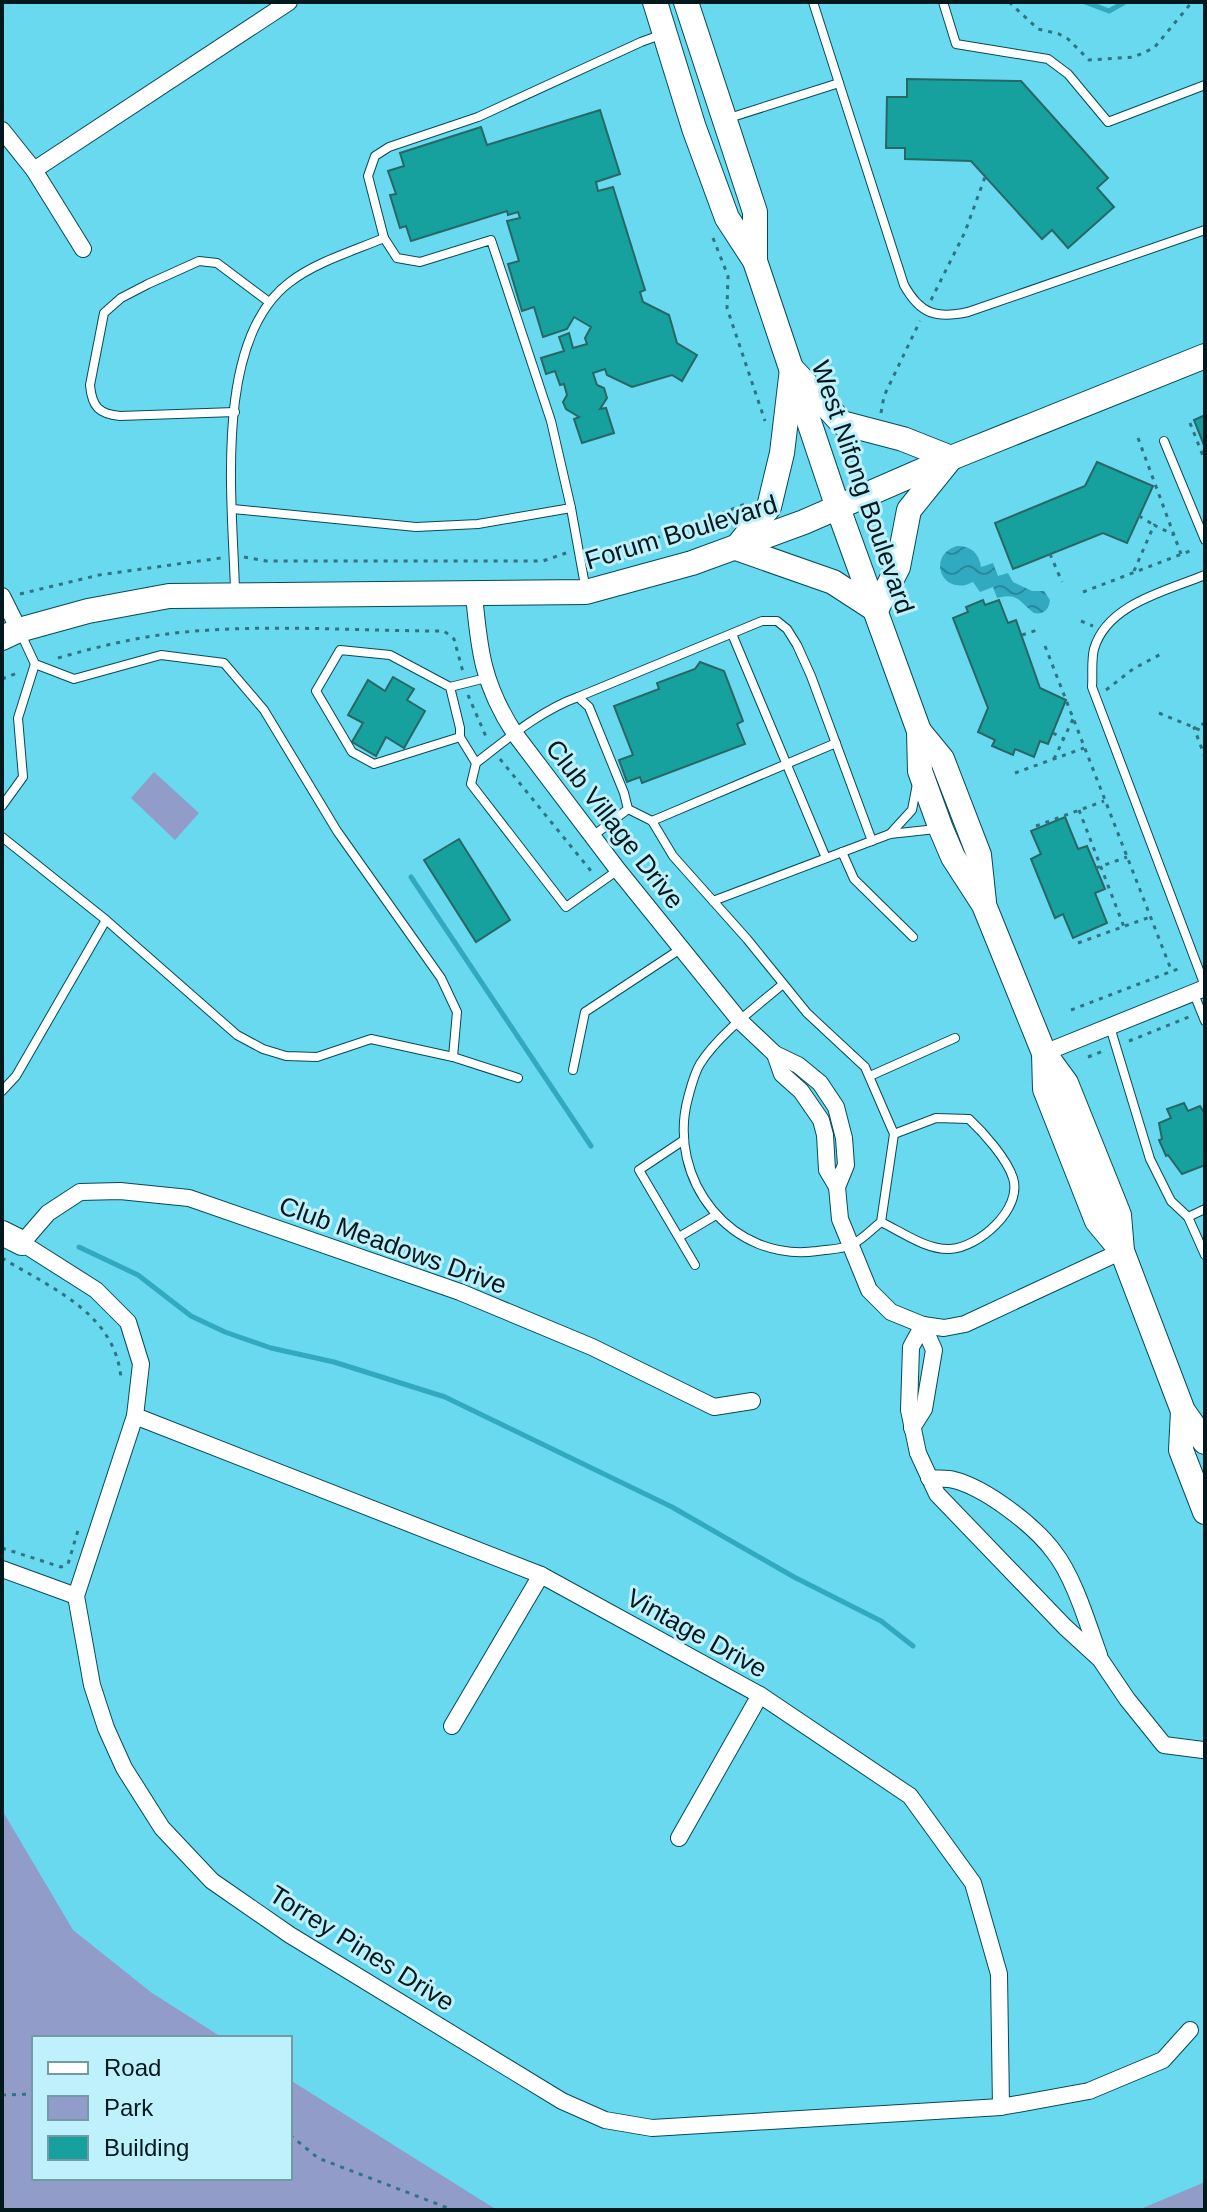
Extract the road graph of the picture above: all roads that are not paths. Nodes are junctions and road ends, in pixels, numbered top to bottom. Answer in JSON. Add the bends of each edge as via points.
{"nodes":[{"id":1,"x":289,"y":2,"type":"edge"},
{"id":2,"x":655,"y":2,"type":"edge"},
{"id":3,"x":686,"y":2,"type":"edge"},
{"id":4,"x":813,"y":2,"type":"edge"},
{"id":5,"x":943,"y":2,"type":"edge"},
{"id":6,"x":664,"y":34,"type":"junction"},
{"id":7,"x":839,"y":83,"type":"junction"},
{"id":8,"x":1205,"y":85,"type":"edge"},
{"id":9,"x":725,"y":120,"type":"junction"},
{"id":10,"x":2,"y":130,"type":"edge"},
{"id":11,"x":34,"y":170,"type":"junction"},
{"id":12,"x":1205,"y":230,"type":"edge"},
{"id":13,"x":384,"y":238,"type":"junction"},
{"id":14,"x":83,"y":249,"type":"dead end"},
{"id":15,"x":755,"y":261,"type":"junction"},
{"id":16,"x":269,"y":302,"type":"junction"},
{"id":17,"x":1205,"y":356,"type":"edge"},
{"id":18,"x":792,"y":369,"type":"junction"},
{"id":19,"x":235,"y":412,"type":"junction"},
{"id":20,"x":1164,"y":441,"type":"dead end"},
{"id":21,"x":951,"y":458,"type":"junction"},
{"id":22,"x":571,"y":508,"type":"junction"},
{"id":23,"x":838,"y":508,"type":"junction"},
{"id":24,"x":233,"y":509,"type":"junction"},
{"id":25,"x":1205,"y":542,"type":"edge"},
{"id":26,"x":736,"y":548,"type":"junction"},
{"id":27,"x":1205,"y":575,"type":"edge"},
{"id":28,"x":586,"y":592,"type":"junction"},
{"id":29,"x":235,"y":594,"type":"junction"},
{"id":30,"x":474,"y":594,"type":"junction"},
{"id":31,"x":3,"y":598,"type":"edge"},
{"id":32,"x":876,"y":610,"type":"junction"},
{"id":33,"x":11,"y":634,"type":"edge"},
{"id":34,"x":732,"y":634,"type":"junction"},
{"id":35,"x":35,"y":664,"type":"junction"},
{"id":36,"x":486,"y":678,"type":"junction"},
{"id":37,"x":450,"y":687,"type":"junction"},
{"id":38,"x":578,"y":697,"type":"junction"},
{"id":39,"x":919,"y":731,"type":"junction"},
{"id":40,"x":515,"y":734,"type":"junction"},
{"id":41,"x":460,"y":737,"type":"junction"},
{"id":42,"x":836,"y":743,"type":"junction"},
{"id":43,"x":476,"y":763,"type":"junction"},
{"id":44,"x":788,"y":763,"type":"junction"},
{"id":45,"x":920,"y":771,"type":"junction"},
{"id":46,"x":2,"y":806,"type":"edge"},
{"id":47,"x":628,"y":809,"type":"junction"},
{"id":48,"x":652,"y":821,"type":"junction"},
{"id":49,"x":941,"y":829,"type":"junction"},
{"id":50,"x":890,"y":834,"type":"junction"},
{"id":51,"x":593,"y":836,"type":"junction"},
{"id":52,"x":2,"y":837,"type":"edge"},
{"id":53,"x":872,"y":841,"type":"junction"},
{"id":54,"x":842,"y":852,"type":"junction"},
{"id":55,"x":826,"y":858,"type":"junction"},
{"id":56,"x":618,"y":870,"type":"junction"},
{"id":57,"x":713,"y":901,"type":"junction"},
{"id":58,"x":984,"y":905,"type":"junction"},
{"id":59,"x":106,"y":920,"type":"junction"},
{"id":60,"x":913,"y":937,"type":"dead end"},
{"id":61,"x":683,"y":948,"type":"junction"},
{"id":62,"x":783,"y":984,"type":"junction"},
{"id":63,"x":1201,"y":989,"type":"edge"},
{"id":64,"x":1203,"y":1016,"type":"edge"},
{"id":65,"x":740,"y":1021,"type":"junction"},
{"id":66,"x":1110,"y":1027,"type":"junction"},
{"id":67,"x":955,"y":1038,"type":"dead end"},
{"id":68,"x":1044,"y":1053,"type":"junction"},
{"id":69,"x":453,"y":1057,"type":"junction"},
{"id":70,"x":573,"y":1070,"type":"dead end"},
{"id":71,"x":870,"y":1076,"type":"junction"},
{"id":72,"x":518,"y":1078,"type":"dead end"},
{"id":73,"x":2,"y":1091,"type":"edge"},
{"id":74,"x":894,"y":1134,"type":"junction"},
{"id":75,"x":684,"y":1140,"type":"junction"},
{"id":76,"x":1205,"y":1209,"type":"edge"},
{"id":77,"x":716,"y":1215,"type":"junction"},
{"id":78,"x":1188,"y":1217,"type":"junction"},
{"id":79,"x":881,"y":1222,"type":"junction"},
{"id":80,"x":679,"y":1237,"type":"junction"},
{"id":81,"x":12,"y":1238,"type":"edge"},
{"id":82,"x":851,"y":1246,"type":"junction"},
{"id":83,"x":1122,"y":1251,"type":"junction"},
{"id":84,"x":1205,"y":1255,"type":"edge"},
{"id":85,"x":695,"y":1265,"type":"dead end"},
{"id":86,"x":923,"y":1325,"type":"junction"},
{"id":87,"x":752,"y":1401,"type":"dead end"},
{"id":88,"x":1183,"y":1411,"type":"junction"},
{"id":89,"x":135,"y":1416,"type":"junction"},
{"id":90,"x":1205,"y":1442,"type":"edge"},
{"id":91,"x":929,"y":1478,"type":"junction"},
{"id":92,"x":1205,"y":1512,"type":"edge"},
{"id":93,"x":2,"y":1569,"type":"edge"},
{"id":94,"x":541,"y":1575,"type":"junction"},
{"id":95,"x":76,"y":1596,"type":"junction"},
{"id":96,"x":1100,"y":1659,"type":"junction"},
{"id":97,"x":760,"y":1695,"type":"junction"},
{"id":98,"x":452,"y":1726,"type":"dead end"},
{"id":99,"x":1203,"y":1750,"type":"dead end"},
{"id":100,"x":679,"y":1838,"type":"dead end"},
{"id":101,"x":1190,"y":2030,"type":"dead end"},
{"id":102,"x":1001,"y":2107,"type":"junction"}],
"edges":[{"from":1,"to":11,"type":"street"},
{"from":2,"to":6,"type":"main road","name":"West Nifong Boulevard"},
{"from":3,"to":9,"type":"main road","name":"West Nifong Boulevard"},
{"from":4,"to":7,"type":"lane"},
{"from":5,"to":8,"type":"lane","via":[[956,44],[1048,59],[1068,74],[1108,122]]},
{"from":6,"to":9,"type":"main road","via":[[679,38],[700,94]]},
{"from":6,"to":13,"type":"lane","via":[[478,117],[375,156],[368,176]]},
{"from":6,"to":15,"type":"main road","name":"West Nifong Boulevard","via":[[727,218]]},
{"from":7,"to":9,"type":"lane"},
{"from":7,"to":12,"type":"lane","via":[[904,285],[929,313],[948,317],[968,312]]},
{"from":9,"to":15,"type":"main road","name":"West Nifong Boulevard","via":[[755,212]]},
{"from":10,"to":11,"type":"street"},
{"from":11,"to":14,"type":"street"},
{"from":13,"to":16,"type":"lane","via":[[290,282]]},
{"from":13,"to":22,"type":"lane","via":[[397,258],[420,262],[491,240],[551,421]]},
{"from":15,"to":18,"type":"main road","name":"West Nifong Boulevard"},
{"from":16,"to":19,"type":"lane","via":[[244,352]]},
{"from":16,"to":19,"type":"lane","via":[[217,263],[199,261],[121,298],[104,313],[90,385],[98,411],[120,416]]},
{"from":17,"to":21,"type":"main road","name":"Forum Boulevard"},
{"from":18,"to":21,"type":"main road","via":[[842,423]]},
{"from":18,"to":23,"type":"main road","name":"West Nifong Boulevard"},
{"from":18,"to":26,"type":"main road","via":[[769,507]]},
{"from":19,"to":24,"type":"lane"},
{"from":20,"to":25,"type":"lane"},
{"from":21,"to":23,"type":"main road","name":"Forum Boulevard"},
{"from":21,"to":32,"type":"main road","via":[[909,510],[898,567]]},
{"from":22,"to":24,"type":"lane","via":[[478,524],[416,527]]},
{"from":22,"to":28,"type":"lane"},
{"from":23,"to":26,"type":"main road","name":"Forum Boulevard"},
{"from":23,"to":32,"type":"main road","name":"West Nifong Boulevard"},
{"from":24,"to":29,"type":"lane"},
{"from":26,"to":28,"type":"main road","name":"Forum Boulevard"},
{"from":26,"to":32,"type":"main road","via":[[833,582]]},
{"from":27,"to":63,"type":"lane","via":[[1110,619],[1094,649],[1094,692],[1196,962]]},
{"from":28,"to":30,"type":"main road","name":"Forum Boulevard"},
{"from":29,"to":30,"type":"main road","name":"Forum Boulevard"},
{"from":29,"to":33,"type":"main road","name":"Forum Boulevard","via":[[169,596],[88,611]]},
{"from":30,"to":36,"type":"street","name":"Club Village Drive"},
{"from":31,"to":33,"type":"street"},
{"from":32,"to":39,"type":"main road","name":"West Nifong Boulevard"},
{"from":33,"to":35,"type":"lane"},
{"from":34,"to":38,"type":"lane"},
{"from":34,"to":42,"type":"lane","via":[[762,621],[777,621],[787,629]]},
{"from":34,"to":44,"type":"lane"},
{"from":35,"to":46,"type":"lane","via":[[18,718],[23,777]]},
{"from":35,"to":69,"type":"lane","via":[[74,679],[161,655],[224,663],[264,710],[337,831],[441,978],[457,1012]]},
{"from":36,"to":37,"type":"lane"},
{"from":36,"to":40,"type":"street","name":"Club Village Drive"},
{"from":37,"to":41,"type":"lane"},
{"from":37,"to":41,"type":"lane","via":[[390,655],[340,650],[316,691],[352,752],[374,764]]},
{"from":38,"to":40,"type":"lane"},
{"from":38,"to":47,"type":"lane","via":[[589,707]]},
{"from":39,"to":45,"type":"main road","name":"West Nifong Boulevard"},
{"from":39,"to":58,"type":"main road","name":"West Nifong Boulevard","via":[[942,759],[979,855]]},
{"from":40,"to":43,"type":"lane"},
{"from":40,"to":51,"type":"street","name":"Club Village Drive"},
{"from":41,"to":43,"type":"lane"},
{"from":42,"to":44,"type":"lane"},
{"from":42,"to":53,"type":"lane"},
{"from":43,"to":56,"type":"lane","via":[[471,784],[566,907]]},
{"from":44,"to":48,"type":"lane"},
{"from":44,"to":55,"type":"lane"},
{"from":45,"to":49,"type":"main road","name":"West Nifong Boulevard"},
{"from":45,"to":50,"type":"lane","via":[[912,810]]},
{"from":47,"to":48,"type":"lane"},
{"from":47,"to":51,"type":"lane"},
{"from":48,"to":57,"type":"lane","via":[[673,856]]},
{"from":49,"to":50,"type":"lane"},
{"from":49,"to":58,"type":"main road","name":"West Nifong Boulevard"},
{"from":50,"to":53,"type":"lane"},
{"from":51,"to":56,"type":"street","name":"Club Village Drive"},
{"from":52,"to":59,"type":"lane"},
{"from":53,"to":54,"type":"lane"},
{"from":54,"to":55,"type":"lane"},
{"from":54,"to":60,"type":"lane","via":[[854,879]]},
{"from":55,"to":57,"type":"lane"},
{"from":56,"to":61,"type":"street","name":"Club Village Drive"},
{"from":57,"to":62,"type":"lane"},
{"from":58,"to":68,"type":"main road","name":"West Nifong Boulevard"},
{"from":59,"to":69,"type":"lane","via":[[237,1035],[263,1049],[317,1057],[371,1039]]},
{"from":59,"to":73,"type":"lane","via":[[16,1076]]},
{"from":61,"to":65,"type":"street","name":"Club Village Drive"},
{"from":61,"to":70,"type":"lane","via":[[585,1012]]},
{"from":62,"to":65,"type":"lane"},
{"from":62,"to":71,"type":"lane"},
{"from":63,"to":64,"type":"lane"},
{"from":63,"to":66,"type":"street"},
{"from":65,"to":75,"type":"lane","via":[[700,1064],[686,1106]]},
{"from":65,"to":82,"type":"street","name":"Club Village Drive","via":[[775,1054],[820,1083],[836,1107],[846,1165],[837,1187],[840,1219]]},
{"from":66,"to":68,"type":"street"},
{"from":66,"to":78,"type":"lane","via":[[1150,1159],[1171,1201]]},
{"from":67,"to":71,"type":"lane"},
{"from":68,"to":83,"type":"main road","name":"West Nifong Boulevard","via":[[1045,1089],[1097,1221]]},
{"from":69,"to":72,"type":"lane"},
{"from":71,"to":74,"type":"lane"},
{"from":74,"to":79,"type":"lane"},
{"from":74,"to":79,"type":"lane","via":[[936,1118],[969,1119],[986,1135],[1014,1180],[1011,1202],[979,1240],[950,1249],[920,1242]]},
{"from":75,"to":77,"type":"lane","via":[[690,1169]]},
{"from":75,"to":80,"type":"lane","via":[[639,1170]]},
{"from":76,"to":78,"type":"lane"},
{"from":77,"to":80,"type":"lane"},
{"from":77,"to":82,"type":"lane","via":[[729,1228],[774,1250],[795,1254]]},
{"from":78,"to":84,"type":"lane"},
{"from":79,"to":82,"type":"lane"},
{"from":80,"to":85,"type":"lane"},
{"from":81,"to":87,"type":"street","name":"Club Meadows Drive","via":[[80,1192],[189,1198],[460,1292],[592,1347],[714,1407]]},
{"from":81,"to":89,"type":"street","name":"Torrey Pines Drive","via":[[96,1290],[128,1322],[141,1364]]},
{"from":82,"to":86,"type":"street","name":"Club Village Drive","via":[[879,1302]]},
{"from":83,"to":86,"type":"street","name":"Club Village Drive","via":[[965,1324]]},
{"from":83,"to":88,"type":"main road","name":"West Nifong Boulevard"},
{"from":86,"to":91,"type":"street","via":[[911,1347],[909,1410]]},
{"from":88,"to":90,"type":"main road","name":"West Nifong Boulevard"},
{"from":88,"to":92,"type":"main road","name":"West Nifong Boulevard","via":[[1181,1450]]},
{"from":89,"to":94,"type":"street","name":"Vintage Drive"},
{"from":89,"to":95,"type":"street","name":"Torrey Pines Drive"},
{"from":91,"to":96,"type":"street","via":[[937,1494],[1005,1566]]},
{"from":91,"to":96,"type":"street","via":[[954,1480],[1004,1505],[1031,1527],[1056,1554]]},
{"from":93,"to":95,"type":"street"},
{"from":94,"to":97,"type":"street","name":"Vintage Drive"},
{"from":94,"to":98,"type":"street"},
{"from":95,"to":102,"type":"street","name":"Torrey Pines Drive","via":[[92,1685],[124,1768],[162,1828],[212,1881],[290,1935],[562,2101],[605,2120],[652,2128]]},
{"from":96,"to":99,"type":"street","via":[[1164,1745]]},
{"from":97,"to":100,"type":"street"},
{"from":97,"to":102,"type":"street","name":"Vintage Drive","via":[[910,1796],[973,1883],[999,1974]]},
{"from":101,"to":102,"type":"street","name":"Torrey Pines Drive","via":[[1163,2060],[1089,2091]]}]}
